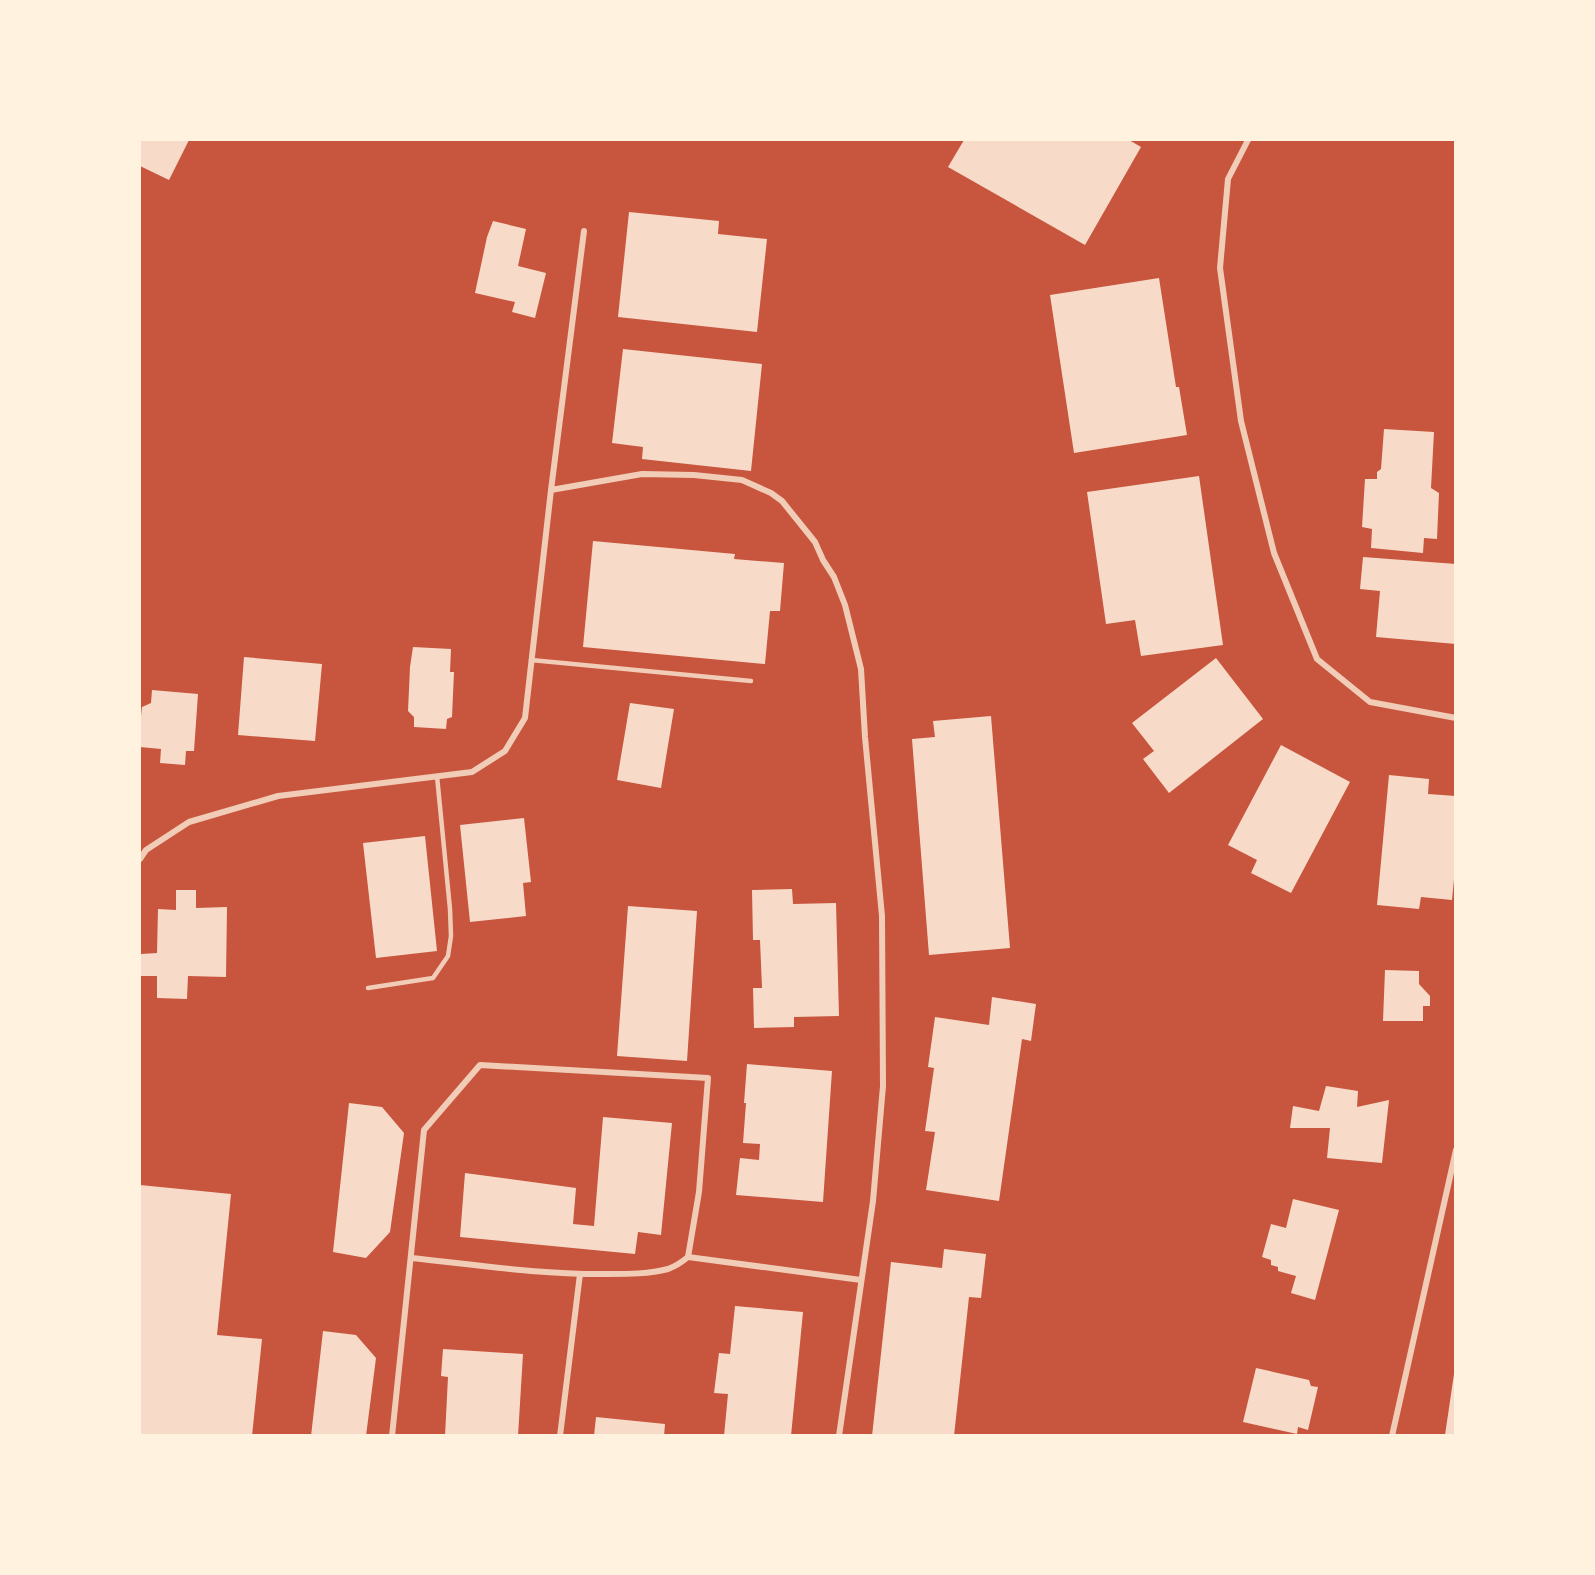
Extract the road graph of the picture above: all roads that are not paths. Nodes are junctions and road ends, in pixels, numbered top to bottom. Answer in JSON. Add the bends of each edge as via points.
{"nodes":[{"id":1,"x":1248,"y":140,"type":"edge"},
{"id":2,"x":584,"y":231,"type":"dead end"},
{"id":3,"x":551,"y":490,"type":"junction"},
{"id":4,"x":531,"y":660,"type":"junction"},
{"id":5,"x":751,"y":681,"type":"dead end"},
{"id":6,"x":1455,"y":718,"type":"edge"},
{"id":7,"x":437,"y":776,"type":"junction"},
{"id":8,"x":140,"y":859,"type":"edge"},
{"id":9,"x":368,"y":988,"type":"dead end"},
{"id":10,"x":1455,"y":1150,"type":"edge"},
{"id":11,"x":688,"y":1257,"type":"junction"},
{"id":12,"x":411,"y":1258,"type":"junction"},
{"id":13,"x":580,"y":1274,"type":"junction"},
{"id":14,"x":861,"y":1280,"type":"junction"},
{"id":15,"x":392,"y":1436,"type":"edge"},
{"id":16,"x":560,"y":1436,"type":"edge"},
{"id":17,"x":839,"y":1436,"type":"edge"},
{"id":18,"x":1392,"y":1436,"type":"edge"}],
"edges":[{"from":1,"to":6,"type":"street","via":[[1228,180],[1220,268],[1241,421],[1274,553],[1317,659],[1370,702]]},
{"from":2,"to":3,"type":"street"},
{"from":3,"to":4,"type":"street"},
{"from":3,"to":14,"type":"street","via":[[642,474],[742,480],[782,501],[815,542],[846,604],[861,669],[882,916],[883,1086],[873,1201]]},
{"from":4,"to":5,"type":"lane"},
{"from":4,"to":7,"type":"street","via":[[525,718],[505,751],[472,771]]},
{"from":7,"to":8,"type":"street","via":[[278,796],[189,822],[146,850]]},
{"from":7,"to":9,"type":"lane","via":[[450,909],[448,956],[433,978]]},
{"from":10,"to":18,"type":"street"},
{"from":11,"to":12,"type":"street","via":[[699,1192],[708,1078],[480,1065],[424,1130]]},
{"from":11,"to":13,"type":"street","via":[[668,1269],[644,1273]]},
{"from":11,"to":14,"type":"street"},
{"from":12,"to":13,"type":"street"},
{"from":12,"to":15,"type":"street"},
{"from":13,"to":16,"type":"street"},
{"from":14,"to":17,"type":"street"}]}
